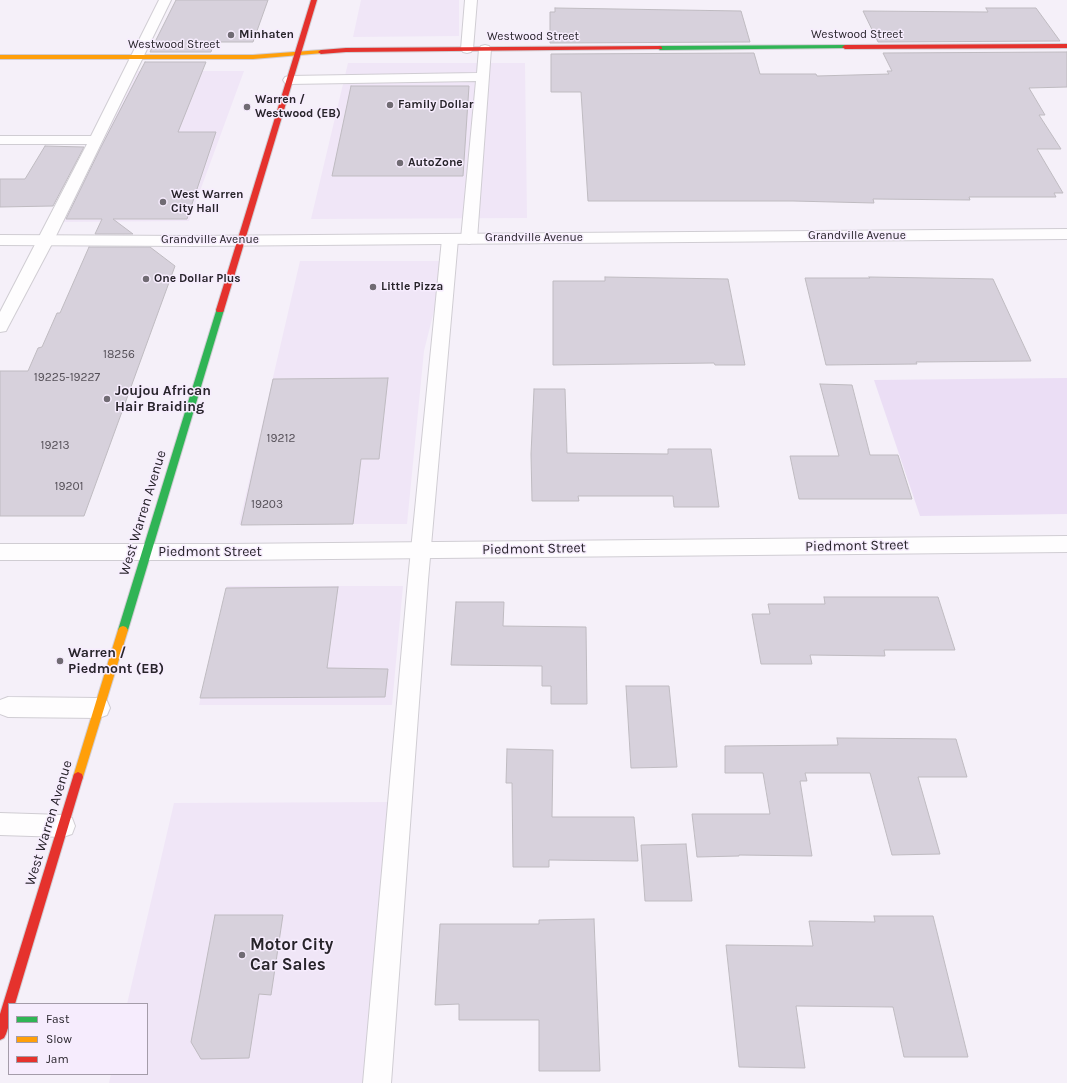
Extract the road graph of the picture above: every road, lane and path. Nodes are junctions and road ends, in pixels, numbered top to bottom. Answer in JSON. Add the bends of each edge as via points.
{"nodes":[{"id":1,"x":165,"y":0,"type":"edge"},
{"id":2,"x":314,"y":0,"type":"edge"},
{"id":3,"x":471,"y":0,"type":"edge"},
{"id":4,"x":1067,"y":46,"type":"edge"},
{"id":5,"x":467,"y":49,"type":"junction"},
{"id":6,"x":486,"y":49,"type":"junction"},
{"id":7,"x":297,"y":54,"type":"junction"},
{"id":8,"x":0,"y":57,"type":"edge"},
{"id":9,"x":136,"y":57,"type":"junction"},
{"id":10,"x":483,"y":77,"type":"junction"},
{"id":11,"x":289,"y":80,"type":"junction"},
{"id":12,"x":0,"y":140,"type":"edge"},
{"id":13,"x":95,"y":140,"type":"junction"},
{"id":14,"x":1067,"y":234,"type":"edge"},
{"id":15,"x":460,"y":239,"type":"junction"},
{"id":16,"x":0,"y":240,"type":"edge"},
{"id":17,"x":46,"y":240,"type":"junction"},
{"id":18,"x":241,"y":240,"type":"junction"},
{"id":19,"x":0,"y":327,"type":"edge"},
{"id":20,"x":1067,"y":544,"type":"edge"},
{"id":21,"x":421,"y":550,"type":"junction"},
{"id":22,"x":0,"y":552,"type":"edge"},
{"id":23,"x":146,"y":552,"type":"junction"},
{"id":24,"x":8,"y":707,"type":"dead end"},
{"id":25,"x":99,"y":708,"type":"junction"},
{"id":26,"x":0,"y":824,"type":"edge"},
{"id":27,"x":63,"y":826,"type":"junction"},
{"id":28,"x":9,"y":1003,"type":"edge"},
{"id":29,"x":8,"y":1008,"type":"edge"},
{"id":30,"x":0,"y":1034,"type":"edge"},
{"id":31,"x":377,"y":1083,"type":"edge"}],
"edges":[{"from":1,"to":9,"type":"lane"},
{"from":2,"to":7,"type":"main road","name":"West Warren Avenue"},
{"from":3,"to":5,"type":"lane"},
{"from":4,"to":6,"type":"main road","name":"Westwood Street"},
{"from":5,"to":6,"type":"main road","name":"Westwood Street"},
{"from":5,"to":7,"type":"main road","name":"Westwood Street","via":[[346,50]]},
{"from":6,"to":10,"type":"lane"},
{"from":7,"to":9,"type":"main road","name":"Westwood Street","via":[[253,57]]},
{"from":7,"to":11,"type":"main road","name":"West Warren Avenue"},
{"from":8,"to":9,"type":"main road","name":"Westwood Street"},
{"from":9,"to":13,"type":"lane"},
{"from":10,"to":11,"type":"lane"},
{"from":10,"to":15,"type":"lane"},
{"from":11,"to":18,"type":"main road","name":"West Warren Avenue"},
{"from":12,"to":13,"type":"lane"},
{"from":13,"to":17,"type":"lane"},
{"from":14,"to":15,"type":"street","name":"Grandville Avenue"},
{"from":15,"to":18,"type":"street","name":"Grandville Avenue"},
{"from":15,"to":21,"type":"lane"},
{"from":16,"to":17,"type":"street","name":"Grandville Avenue"},
{"from":17,"to":18,"type":"street","name":"Grandville Avenue"},
{"from":17,"to":19,"type":"lane"},
{"from":18,"to":23,"type":"main road","name":"West Warren Avenue"},
{"from":20,"to":21,"type":"street","name":"Piedmont Street"},
{"from":21,"to":23,"type":"street","name":"Piedmont Street"},
{"from":21,"to":31,"type":"lane"},
{"from":22,"to":23,"type":"street","name":"Piedmont Street"},
{"from":23,"to":25,"type":"main road","name":"West Warren Avenue"},
{"from":24,"to":25,"type":"lane"},
{"from":25,"to":27,"type":"main road","name":"West Warren Avenue"},
{"from":26,"to":27,"type":"lane"},
{"from":27,"to":28,"type":"main road","name":"West Warren Avenue"},
{"from":29,"to":30,"type":"main road","name":"West Warren Avenue"}]}
